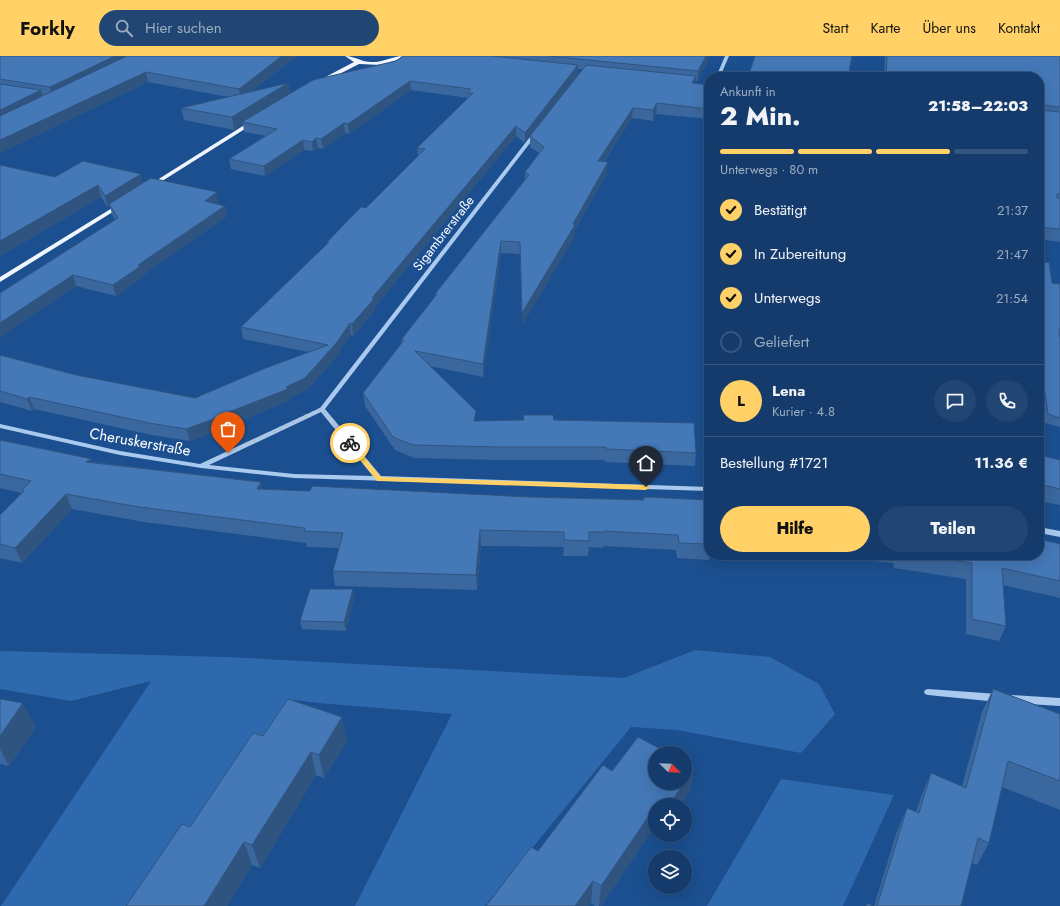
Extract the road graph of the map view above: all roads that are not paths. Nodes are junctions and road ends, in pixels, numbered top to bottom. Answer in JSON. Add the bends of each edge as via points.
{"nodes":[{"id":1,"x":348,"y":56,"type":"edge"},
{"id":2,"x":400,"y":56,"type":"edge"},
{"id":3,"x":727,"y":56,"type":"edge"},
{"id":4,"x":358,"y":62,"type":"junction"},
{"id":5,"x":720,"y":72,"type":"edge"},
{"id":6,"x":309,"y":88,"type":"edge"},
{"id":7,"x":262,"y":116,"type":"edge"},
{"id":8,"x":541,"y":126,"type":"edge"},
{"id":9,"x":143,"y":191,"type":"edge"},
{"id":10,"x":130,"y":199,"type":"edge"},
{"id":11,"x":0,"y":280,"type":"edge"},
{"id":12,"x":322,"y":409,"type":"junction"},
{"id":13,"x":0,"y":426,"type":"edge"},
{"id":14,"x":201,"y":466,"type":"junction"},
{"id":15,"x":379,"y":479,"type":"junction"},
{"id":16,"x":704,"y":490,"type":"edge"},
{"id":17,"x":1044,"y":531,"type":"edge"},
{"id":18,"x":1060,"y":534,"type":"edge"},
{"id":19,"x":928,"y":692,"type":"dead end"},
{"id":20,"x":1060,"y":702,"type":"edge"}],
"edges":[{"from":1,"to":4,"type":"main road"},
{"from":2,"to":4,"type":"main road","via":[[378,63]]},
{"from":3,"to":5,"type":"street"},
{"from":4,"to":6,"type":"main road"},
{"from":7,"to":9,"type":"main road"},
{"from":8,"to":12,"type":"street","name":"Sigambrerstraße"},
{"from":10,"to":11,"type":"main road"},
{"from":12,"to":14,"type":"street","name":"Sigambrerstraße"},
{"from":12,"to":15,"type":"street"},
{"from":13,"to":14,"type":"street","name":"Cheruskerstraße","via":[[120,453]]},
{"from":14,"to":15,"type":"street","name":"Cheruskerstraße","via":[[294,476]]},
{"from":15,"to":16,"type":"street","name":"Cheruskerstraße"},
{"from":17,"to":18,"type":"street"},
{"from":19,"to":20,"type":"street"}]}
